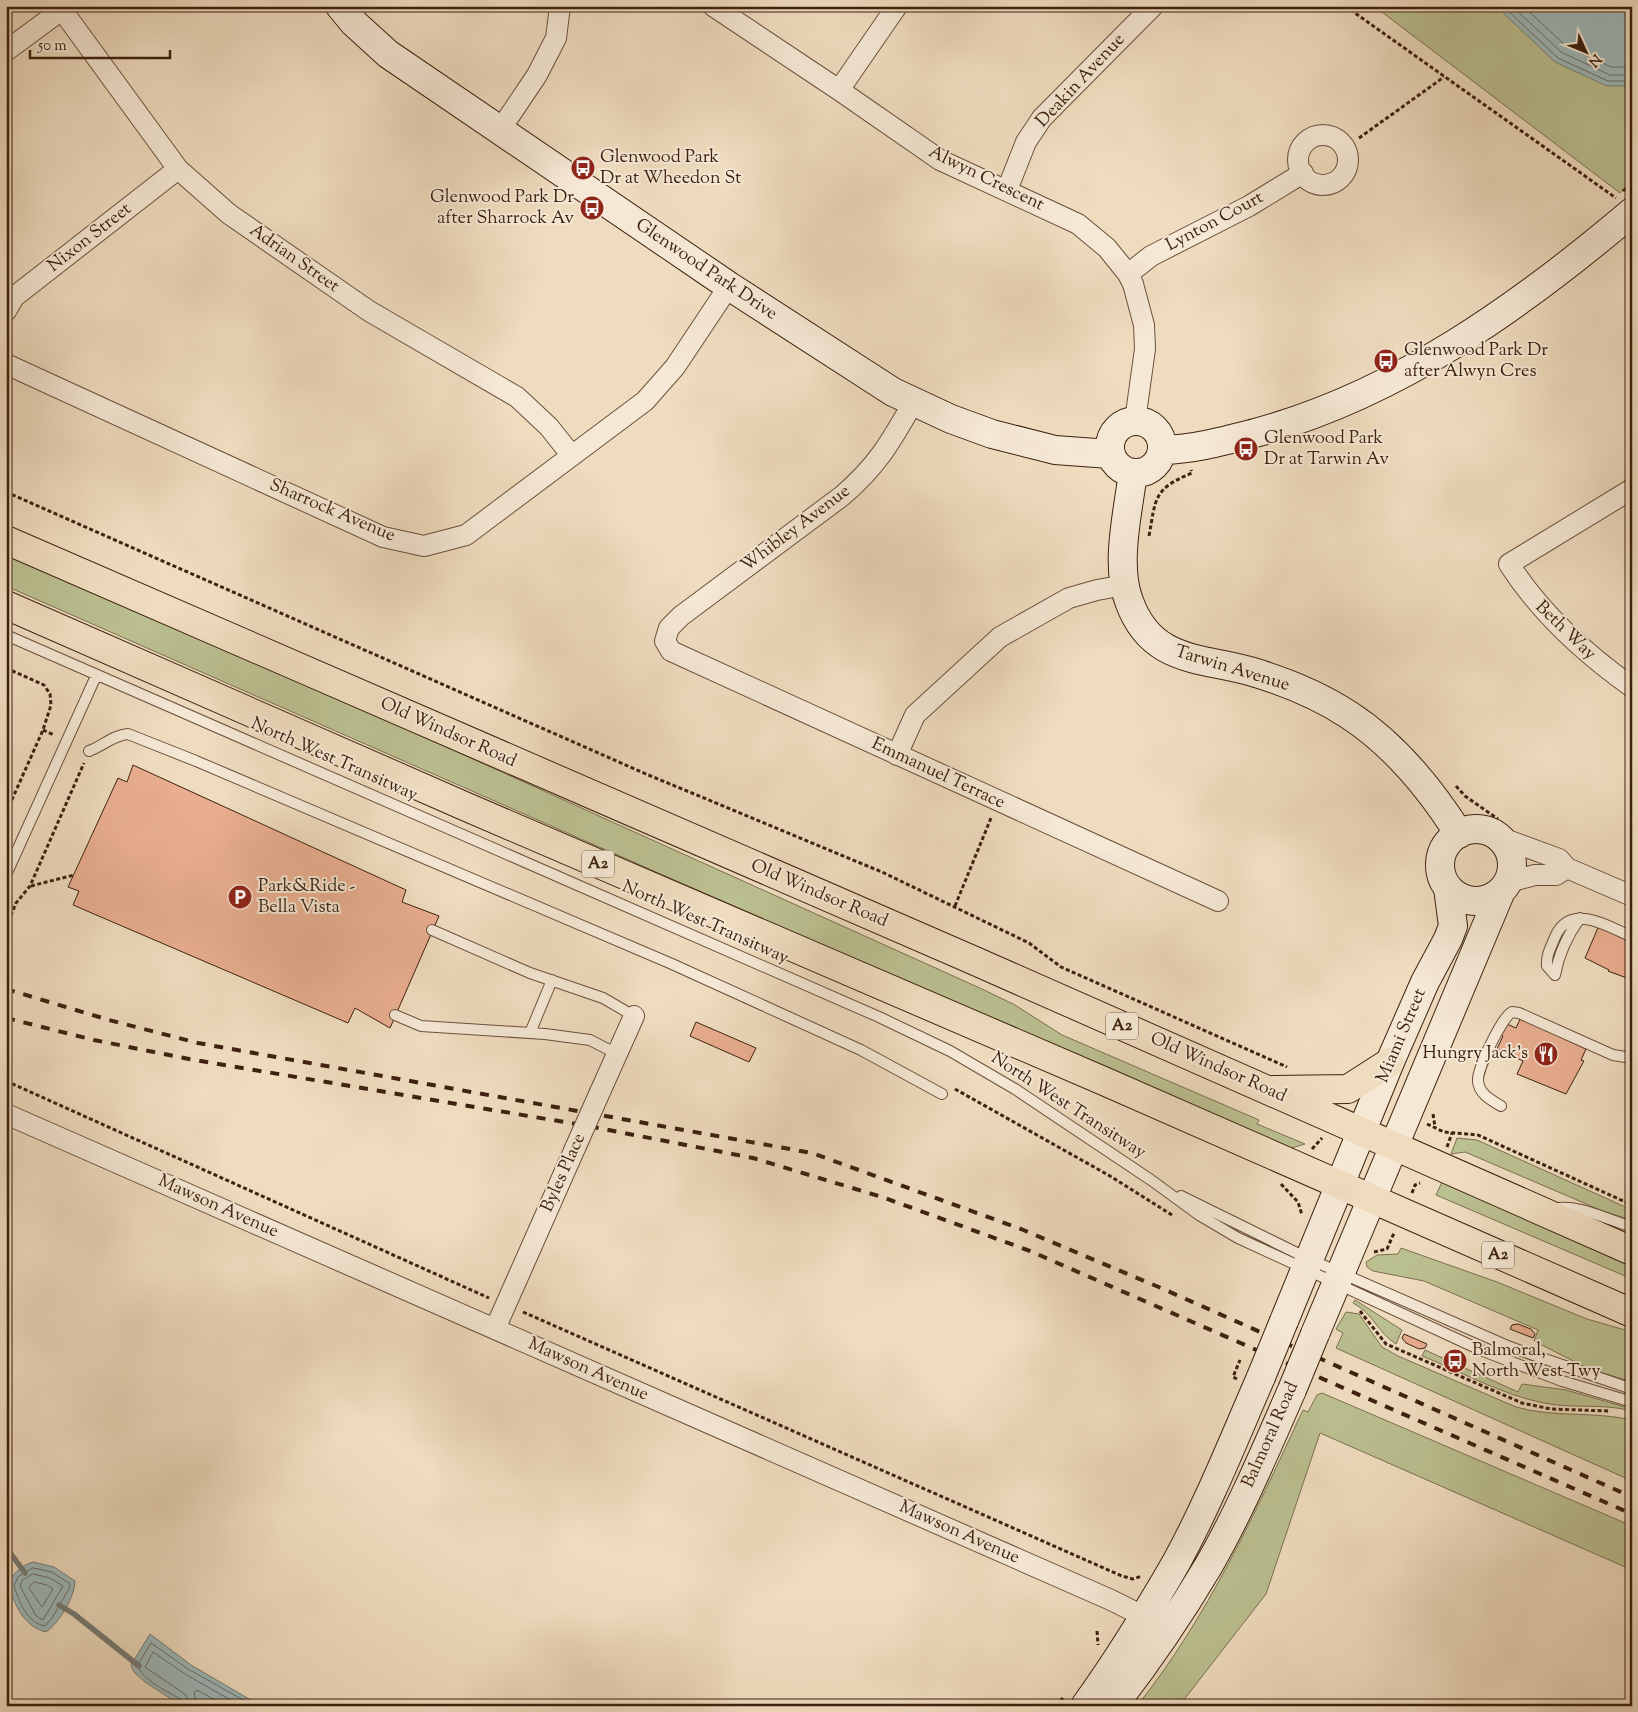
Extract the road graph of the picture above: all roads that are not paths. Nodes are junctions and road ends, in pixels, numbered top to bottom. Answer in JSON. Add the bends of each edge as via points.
{"nodes":[{"id":1,"x":340,"y":6,"type":"edge"},
{"id":2,"x":560,"y":6,"type":"edge"},
{"id":3,"x":713,"y":6,"type":"edge"},
{"id":4,"x":897,"y":6,"type":"edge"},
{"id":5,"x":1153,"y":6,"type":"edge"},
{"id":6,"x":64,"y":8,"type":"edge"},
{"id":7,"x":6,"y":51,"type":"edge"},
{"id":8,"x":839,"y":90,"type":"junction"},
{"id":9,"x":500,"y":130,"type":"junction"},
{"id":10,"x":178,"y":169,"type":"junction"},
{"id":11,"x":1303,"y":173,"type":"dead end"},
{"id":12,"x":1007,"y":190,"type":"junction"},
{"id":13,"x":1620,"y":204,"type":"edge"},
{"id":14,"x":1128,"y":274,"type":"junction"},
{"id":15,"x":728,"y":286,"type":"junction"},
{"id":16,"x":6,"y":311,"type":"edge"},
{"id":17,"x":6,"y":364,"type":"edge"},
{"id":18,"x":913,"y":403,"type":"junction"},
{"id":19,"x":1135,"y":420,"type":"junction"},
{"id":20,"x":1162,"y":450,"type":"junction"},
{"id":21,"x":1110,"y":454,"type":"junction"},
{"id":22,"x":572,"y":456,"type":"junction"},
{"id":23,"x":1133,"y":474,"type":"junction"},
{"id":24,"x":1632,"y":488,"type":"edge"},
{"id":25,"x":6,"y":540,"type":"edge"},
{"id":26,"x":1124,"y":585,"type":"junction"},
{"id":27,"x":6,"y":605,"type":"edge"},
{"id":28,"x":6,"y":636,"type":"edge"},
{"id":29,"x":665,"y":641,"type":"joint"},
{"id":30,"x":96,"y":676,"type":"junction"},
{"id":31,"x":1632,"y":687,"type":"edge"},
{"id":32,"x":89,"y":751,"type":"road end"},
{"id":33,"x":897,"y":754,"type":"junction"},
{"id":34,"x":1459,"y":834,"type":"junction"},
{"id":35,"x":1499,"y":837,"type":"junction"},
{"id":36,"x":1567,"y":868,"type":"junction"},
{"id":37,"x":6,"y":876,"type":"edge"},
{"id":38,"x":1505,"y":886,"type":"junction"},
{"id":39,"x":1448,"y":888,"type":"junction"},
{"id":40,"x":1632,"y":896,"type":"edge"},
{"id":41,"x":1218,"y":901,"type":"dead end"},
{"id":42,"x":432,"y":930,"type":"dead end"},
{"id":43,"x":1632,"y":937,"type":"edge"},
{"id":44,"x":1556,"y":975,"type":"dead end"},
{"id":45,"x":552,"y":980,"type":"junction"},
{"id":46,"x":395,"y":1014,"type":"dead end"},
{"id":47,"x":634,"y":1016,"type":"joint"},
{"id":48,"x":530,"y":1033,"type":"junction"},
{"id":49,"x":617,"y":1054,"type":"junction"},
{"id":50,"x":1632,"y":1058,"type":"edge"},
{"id":51,"x":1390,"y":1062,"type":"junction"},
{"id":52,"x":1269,"y":1091,"type":"junction"},
{"id":53,"x":942,"y":1094,"type":"dead end"},
{"id":54,"x":1501,"y":1106,"type":"dead end"},
{"id":55,"x":6,"y":1114,"type":"edge"},
{"id":56,"x":1363,"y":1132,"type":"junction"},
{"id":57,"x":1393,"y":1145,"type":"junction"},
{"id":58,"x":1340,"y":1184,"type":"junction"},
{"id":59,"x":1371,"y":1199,"type":"junction"},
{"id":60,"x":1542,"y":1211,"type":"junction"},
{"id":61,"x":1632,"y":1227,"type":"edge"},
{"id":62,"x":1632,"y":1250,"type":"edge"},
{"id":63,"x":1307,"y":1265,"type":"junction"},
{"id":64,"x":1338,"y":1278,"type":"junction"},
{"id":65,"x":1632,"y":1313,"type":"edge"},
{"id":66,"x":495,"y":1329,"type":"junction"},
{"id":67,"x":1632,"y":1389,"type":"edge"},
{"id":68,"x":1632,"y":1402,"type":"edge"},
{"id":69,"x":1144,"y":1616,"type":"junction"},
{"id":70,"x":1169,"y":1628,"type":"junction"},
{"id":71,"x":1085,"y":1706,"type":"edge"},
{"id":72,"x":1113,"y":1706,"type":"edge"}],
"edges":[{"from":1,"to":9,"type":"street","name":"Glenwood Park Drive","via":[[388,54]]},
{"from":2,"to":9,"type":"street","via":[[556,38],[537,75]]},
{"from":3,"to":8,"type":"street","name":"Alwyn Crescent"},
{"from":4,"to":8,"type":"street"},
{"from":5,"to":12,"type":"street","name":"Deakin Avenue","via":[[1042,118],[1026,142]]},
{"from":6,"to":7,"type":"street"},
{"from":6,"to":10,"type":"street","name":"Adrian Street"},
{"from":8,"to":12,"type":"street","name":"Alwyn Crescent","via":[[940,160]]},
{"from":9,"to":15,"type":"street","name":"Glenwood Park Drive"},
{"from":10,"to":16,"type":"street","name":"Nixon Street","via":[[14,297]]},
{"from":10,"to":22,"type":"street","name":"Adrian Street","via":[[229,214],[369,311],[517,397],[549,427]]},
{"from":11,"to":14,"type":"street","name":"Lynton Court","via":[[1249,206],[1151,256]]},
{"from":12,"to":14,"type":"street","name":"Alwyn Crescent","via":[[1089,231]]},
{"from":13,"to":20,"type":"street","via":[[1588,248],[1493,317],[1402,374],[1348,400],[1276,427],[1205,446]]},
{"from":14,"to":19,"type":"street","name":"Alwyn Crescent","via":[[1140,302],[1145,335],[1142,382]]},
{"from":15,"to":18,"type":"street","name":"Glenwood Park Drive"},
{"from":15,"to":22,"type":"street","name":"Sharrock Avenue","via":[[676,367],[660,385],[645,401]]},
{"from":17,"to":22,"type":"street","name":"Sharrock Avenue","via":[[383,537],[424,546],[466,535]]},
{"from":18,"to":21,"type":"street","name":"Glenwood Park Drive","via":[[992,434],[1035,446]]},
{"from":18,"to":29,"type":"street","name":"Whibley Avenue","via":[[886,450],[867,475],[681,616],[669,628]]},
{"from":19,"to":20,"type":"street","via":[[1152,426],[1158,432]]},
{"from":19,"to":21,"type":"street","via":[[1114,431]]},
{"from":20,"to":23,"type":"street","via":[[1160,458],[1149,470]]},
{"from":21,"to":23,"type":"street","via":[[1118,468]]},
{"from":23,"to":26,"type":"street","name":"Tarwin Avenue","via":[[1123,554]]},
{"from":24,"to":31,"type":"street","name":"Beth Way","via":[[1509,564],[1527,592],[1546,613],[1592,659]]},
{"from":25,"to":52,"type":"highway","name":"Old Windsor Road","number":"A2"},
{"from":26,"to":33,"type":"street","via":[[1070,598],[1000,637],[915,715]]},
{"from":26,"to":34,"type":"street","name":"Tarwin Avenue","via":[[1128,601],[1142,626],[1174,653],[1286,684],[1328,703],[1368,728],[1426,786]]},
{"from":27,"to":58,"type":"highway","number":"A2"},
{"from":28,"to":30,"type":"lane","name":"North West Transitway"},
{"from":29,"to":33,"type":"street","name":"Emmanuel Terrace","via":[[671,651],[683,658]]},
{"from":30,"to":37,"type":"lane"},
{"from":30,"to":63,"type":"lane","name":"North West Transitway","via":[[270,749],[950,1051],[1015,1090],[1216,1226]]},
{"from":32,"to":53,"type":"lane","via":[[103,746],[117,735],[128,734],[196,761],[672,964],[861,1050]]},
{"from":33,"to":41,"type":"street","name":"Emmanuel Terrace"},
{"from":34,"to":35,"type":"street","via":[[1480,830]]},
{"from":34,"to":39,"type":"street","via":[[1442,852],[1442,877]]},
{"from":35,"to":36,"type":"street","via":[[1559,859]]},
{"from":35,"to":38,"type":"street","via":[[1511,857],[1512,869]]},
{"from":36,"to":38,"type":"street","via":[[1556,875],[1535,875]]},
{"from":36,"to":40,"type":"street"},
{"from":38,"to":39,"type":"street","via":[[1481,901],[1458,897]]},
{"from":38,"to":57,"type":"street","name":"Miami Street"},
{"from":39,"to":51,"type":"street","name":"Miami Street","via":[[1452,926],[1448,939]]},
{"from":42,"to":45,"type":"lane"},
{"from":43,"to":44,"type":"lane","via":[[1593,919],[1567,922],[1558,931],[1546,957],[1547,966]]},
{"from":45,"to":47,"type":"lane","via":[[603,998]]},
{"from":45,"to":48,"type":"lane"},
{"from":46,"to":48,"type":"lane","via":[[421,1026]]},
{"from":47,"to":49,"type":"street","name":"Byles Place"},
{"from":48,"to":49,"type":"lane","via":[[590,1040]]},
{"from":49,"to":66,"type":"street","name":"Byles Place","bridge":true},
{"from":50,"to":54,"type":"lane","via":[[1613,1055],[1512,1012],[1503,1021],[1478,1080],[1481,1091]]},
{"from":51,"to":52,"type":"highway","via":[[1348,1089]]},
{"from":51,"to":56,"type":"street","name":"Miami Street"},
{"from":52,"to":56,"type":"highway","name":"Old Windsor Road","number":"A2"},
{"from":55,"to":66,"type":"street","name":"Mawson Avenue"},
{"from":56,"to":57,"type":"highway","name":"Old Windsor Road","number":"A2"},
{"from":56,"to":58,"type":"street","name":"Miami Street"},
{"from":57,"to":59,"type":"street","name":"Balmoral Road"},
{"from":57,"to":60,"type":"highway","name":"Old Windsor Road","number":"A2"},
{"from":58,"to":59,"type":"highway","number":"A2"},
{"from":58,"to":63,"type":"street","name":"Balmoral Road"},
{"from":59,"to":64,"type":"street","name":"Balmoral Road"},
{"from":59,"to":65,"type":"highway","number":"A2"},
{"from":60,"to":61,"type":"lane","via":[[1574,1207]]},
{"from":60,"to":62,"type":"highway","name":"Old Windsor Road","number":"A2"},
{"from":63,"to":64,"type":"lane","name":"North West Transitway"},
{"from":63,"to":69,"type":"street","name":"Balmoral Road","bridge":true,"via":[[1212,1490],[1177,1561]]},
{"from":64,"to":67,"type":"lane","name":"North West Transitway","via":[[1510,1347]]},
{"from":64,"to":68,"type":"lane","name":"North West Transitway","via":[[1483,1351],[1562,1381]]},
{"from":64,"to":70,"type":"street","name":"Balmoral Road","bridge":true,"via":[[1252,1479],[1210,1564]]},
{"from":66,"to":69,"type":"street","name":"Mawson Avenue"},
{"from":69,"to":70,"type":"street","name":"Mawson Avenue"},
{"from":69,"to":71,"type":"street","name":"Balmoral Road"},
{"from":70,"to":72,"type":"street","name":"Balmoral Road"}]}
